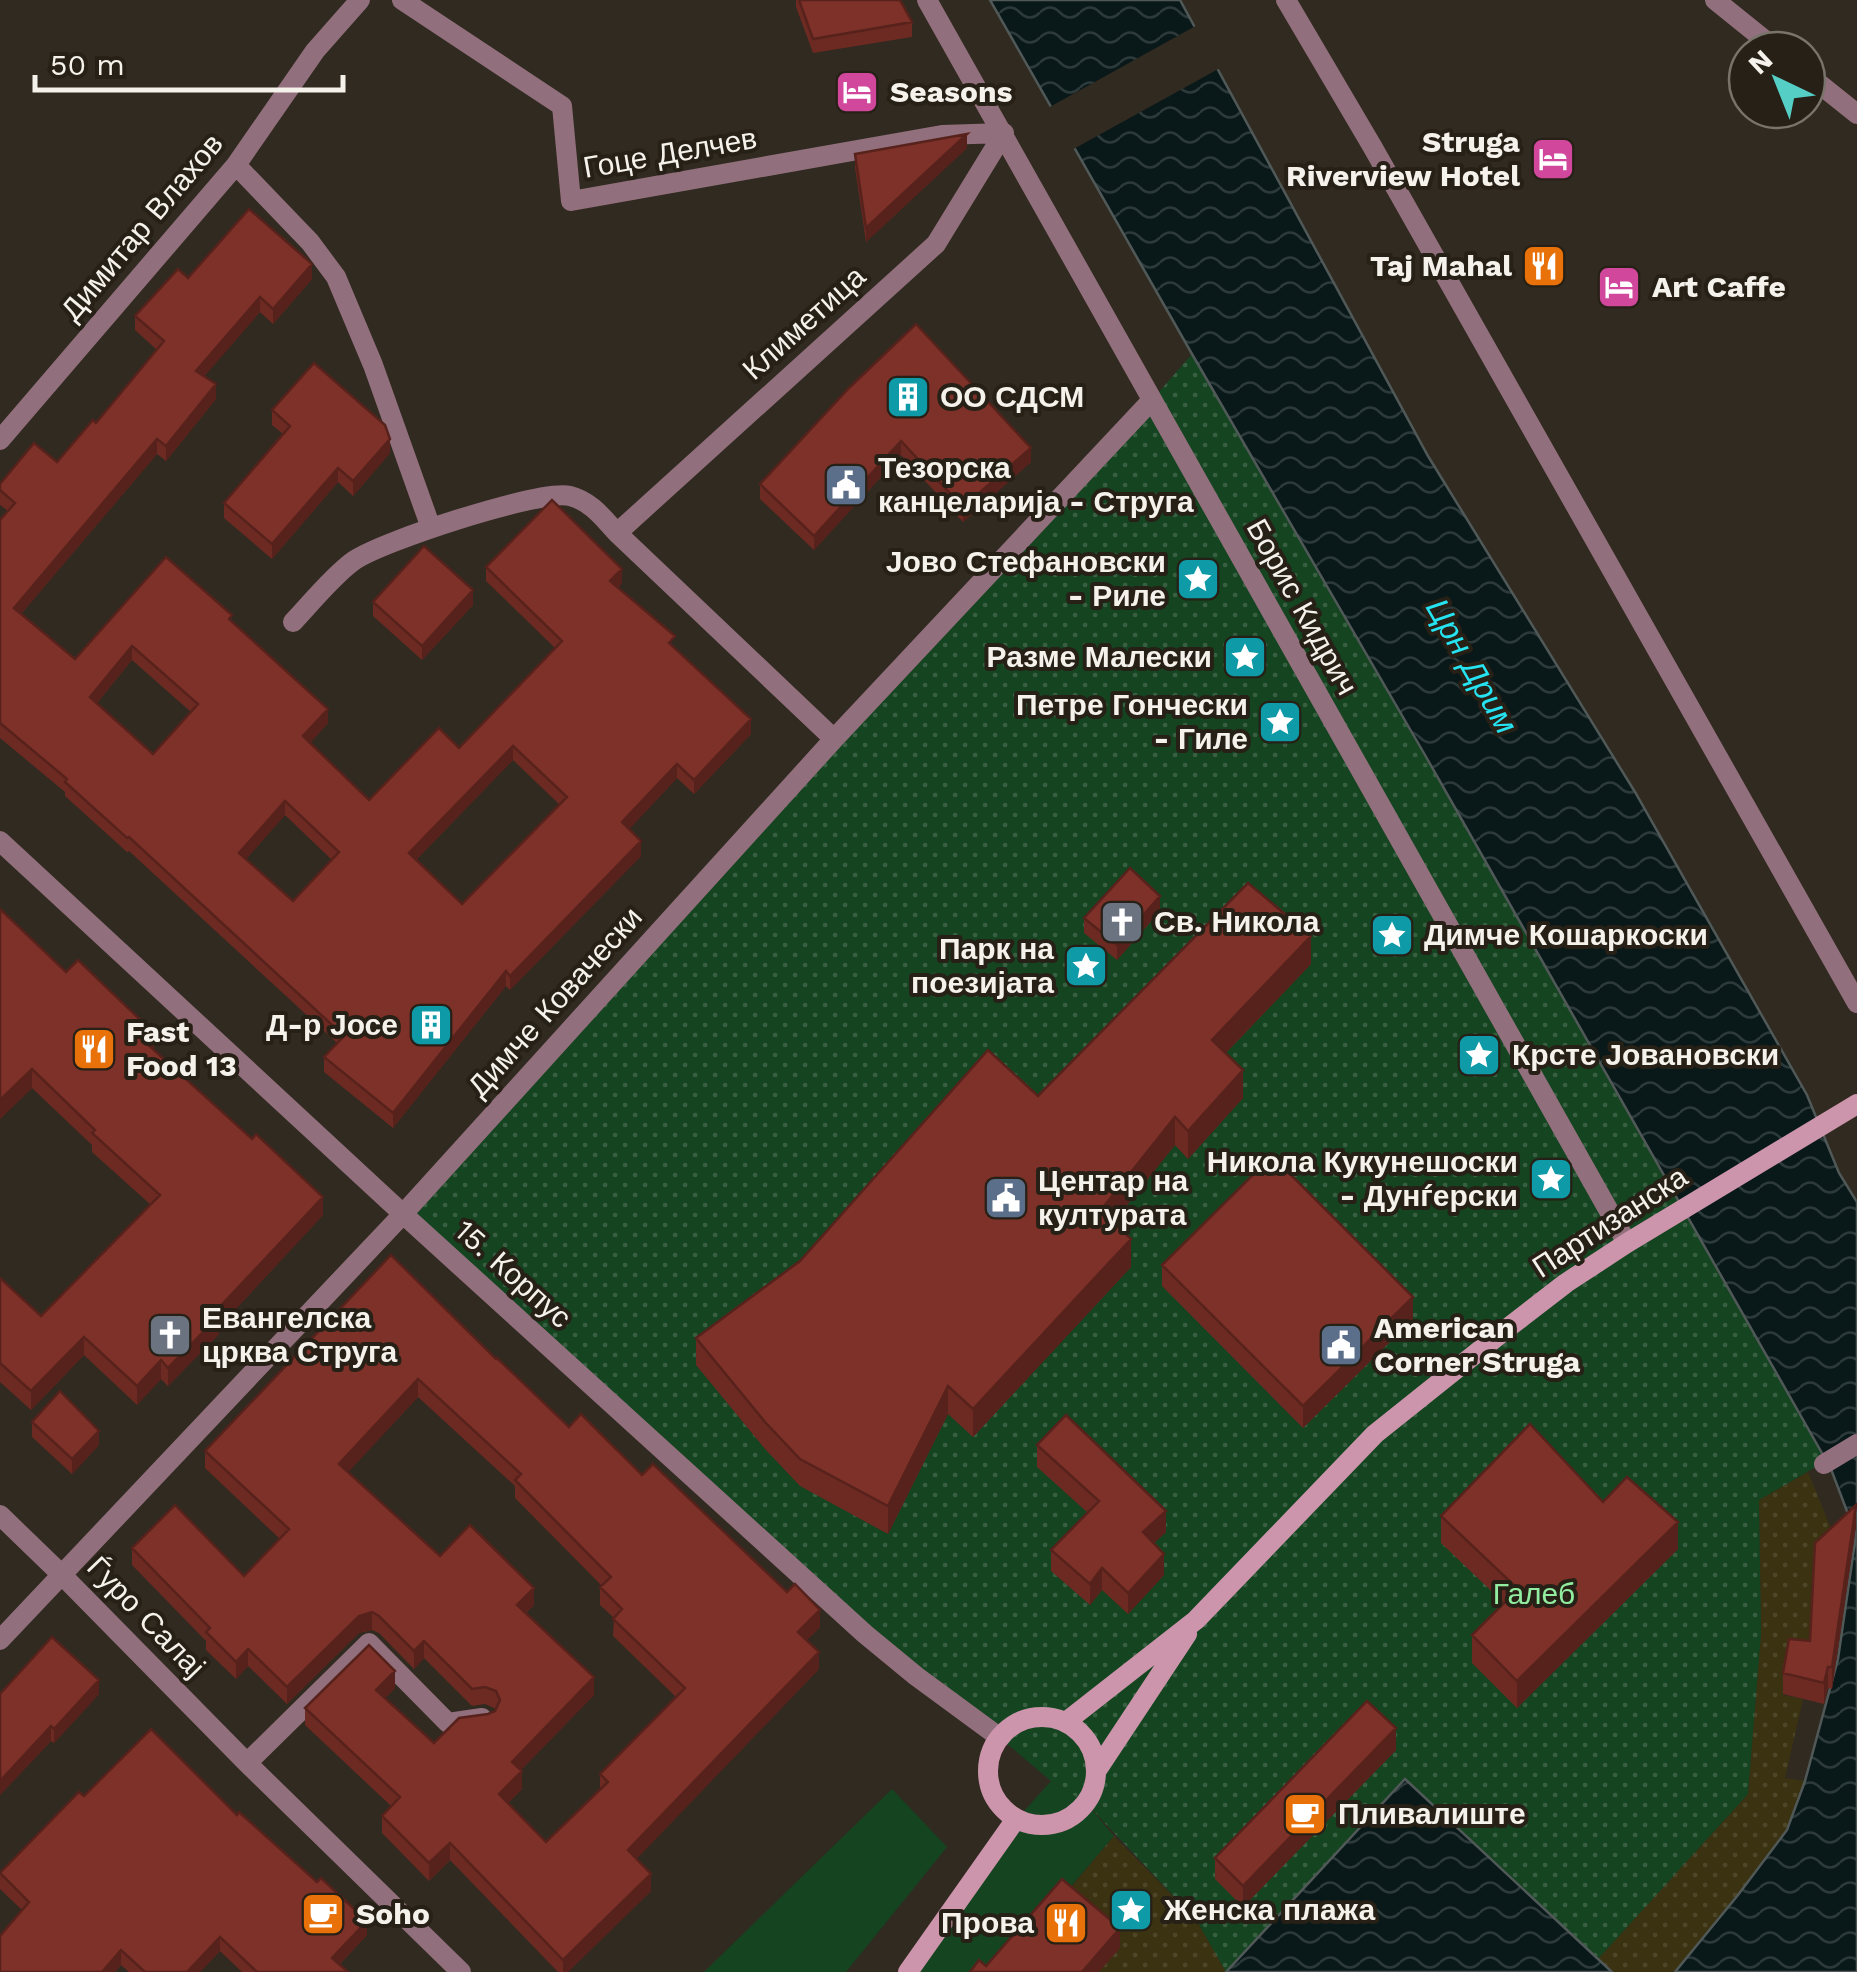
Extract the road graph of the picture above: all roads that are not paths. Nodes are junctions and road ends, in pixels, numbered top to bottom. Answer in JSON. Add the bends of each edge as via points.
{"nodes":[{"id":1,"x":360,"y":0,"type":"edge"},
{"id":2,"x":402,"y":0,"type":"edge"},
{"id":3,"x":927,"y":0,"type":"edge"},
{"id":4,"x":1286,"y":0,"type":"edge"},
{"id":5,"x":1715,"y":0,"type":"edge"},
{"id":6,"x":1752,"y":30,"type":"edge"},
{"id":7,"x":1827,"y":90,"type":"edge"},
{"id":8,"x":1857,"y":114,"type":"edge"},
{"id":9,"x":1004,"y":133,"type":"junction"},
{"id":10,"x":236,"y":165,"type":"junction"},
{"id":11,"x":1151,"y":401,"type":"junction"},
{"id":12,"x":0,"y":440,"type":"edge"},
{"id":13,"x":430,"y":528,"type":"junction"},
{"id":14,"x":617,"y":534,"type":"junction"},
{"id":15,"x":293,"y":622,"type":"dead end"},
{"id":16,"x":834,"y":739,"type":"junction"},
{"id":17,"x":0,"y":841,"type":"edge"},
{"id":18,"x":1857,"y":1003,"type":"edge"},
{"id":19,"x":1857,"y":1104,"type":"edge"},
{"id":20,"x":402,"y":1214,"type":"junction"},
{"id":21,"x":1627,"y":1243,"type":"junction"},
{"id":22,"x":1857,"y":1444,"type":"edge"},
{"id":23,"x":1824,"y":1464,"type":"dead end"},
{"id":24,"x":0,"y":1515,"type":"edge"},
{"id":25,"x":62,"y":1574,"type":"junction"},
{"id":26,"x":1196,"y":1620,"type":"junction"},
{"id":27,"x":0,"y":1640,"type":"edge"},
{"id":28,"x":486,"y":1718,"type":"edge"},
{"id":29,"x":1067,"y":1722,"type":"junction"},
{"id":30,"x":999,"y":1737,"type":"junction"},
{"id":31,"x":247,"y":1763,"type":"junction"},
{"id":32,"x":1097,"y":1770,"type":"junction"},
{"id":33,"x":1016,"y":1820,"type":"junction"},
{"id":34,"x":460,"y":1972,"type":"edge"},
{"id":35,"x":908,"y":1972,"type":"edge"}],
"edges":[{"from":1,"to":10,"type":"street","name":"Димитар Влахов","via":[[314,51]]},
{"from":2,"to":9,"type":"street","name":"Гоце Делчев","via":[[562,106],[571,201],[942,135]]},
{"from":3,"to":9,"type":"street","name":"Борис Кидрич"},
{"from":4,"to":18,"type":"street"},
{"from":5,"to":6,"type":"street"},
{"from":7,"to":8,"type":"street"},
{"from":9,"to":11,"type":"street","name":"Борис Кидрич"},
{"from":9,"to":14,"type":"street","name":"Климетица","via":[[936,244]]},
{"from":10,"to":12,"type":"street","name":"Димитар Влахов"},
{"from":10,"to":13,"type":"street","via":[[336,277]]},
{"from":11,"to":16,"type":"street","name":"Димче Ковачески"},
{"from":11,"to":21,"type":"street","name":"Борис Кидрич"},
{"from":13,"to":14,"type":"street","via":[[570,496],[592,506]]},
{"from":13,"to":15,"type":"street","via":[[352,562]]},
{"from":14,"to":16,"type":"street"},
{"from":16,"to":20,"type":"street","name":"Димче Ковачески"},
{"from":17,"to":20,"type":"street","name":"15. Корпус"},
{"from":19,"to":21,"type":"main road","name":"Партизанска"},
{"from":20,"to":25,"type":"street","name":"Димче Ковачески"},
{"from":20,"to":30,"type":"street","name":"15. Корпус","via":[[865,1634]]},
{"from":21,"to":26,"type":"main road","name":"Партизанска","via":[[1509,1326],[1375,1434]]},
{"from":22,"to":23,"type":"street"},
{"from":24,"to":25,"type":"street","name":"Ѓуро Салај"},
{"from":25,"to":27,"type":"street","name":"Димче Ковачески"},
{"from":25,"to":31,"type":"street","name":"Ѓуро Салај"},
{"from":26,"to":29,"type":"main road","name":"Партизанска"},
{"from":26,"to":32,"type":"main road","name":"Партизанска"},
{"from":28,"to":31,"type":"street","via":[[448,1722],[369,1643]]},
{"from":29,"to":30,"type":"main road","via":[[1043,1716],[1018,1721]]},
{"from":29,"to":32,"type":"main road","via":[[1094,1750]]},
{"from":30,"to":33,"type":"main road","via":[[988,1758],[988,1783]]},
{"from":31,"to":34,"type":"street","name":"Ѓуро Салај"},
{"from":32,"to":33,"type":"main road","via":[[1086,1803],[1066,1820],[1042,1826]]},
{"from":33,"to":35,"type":"main road"}]}
